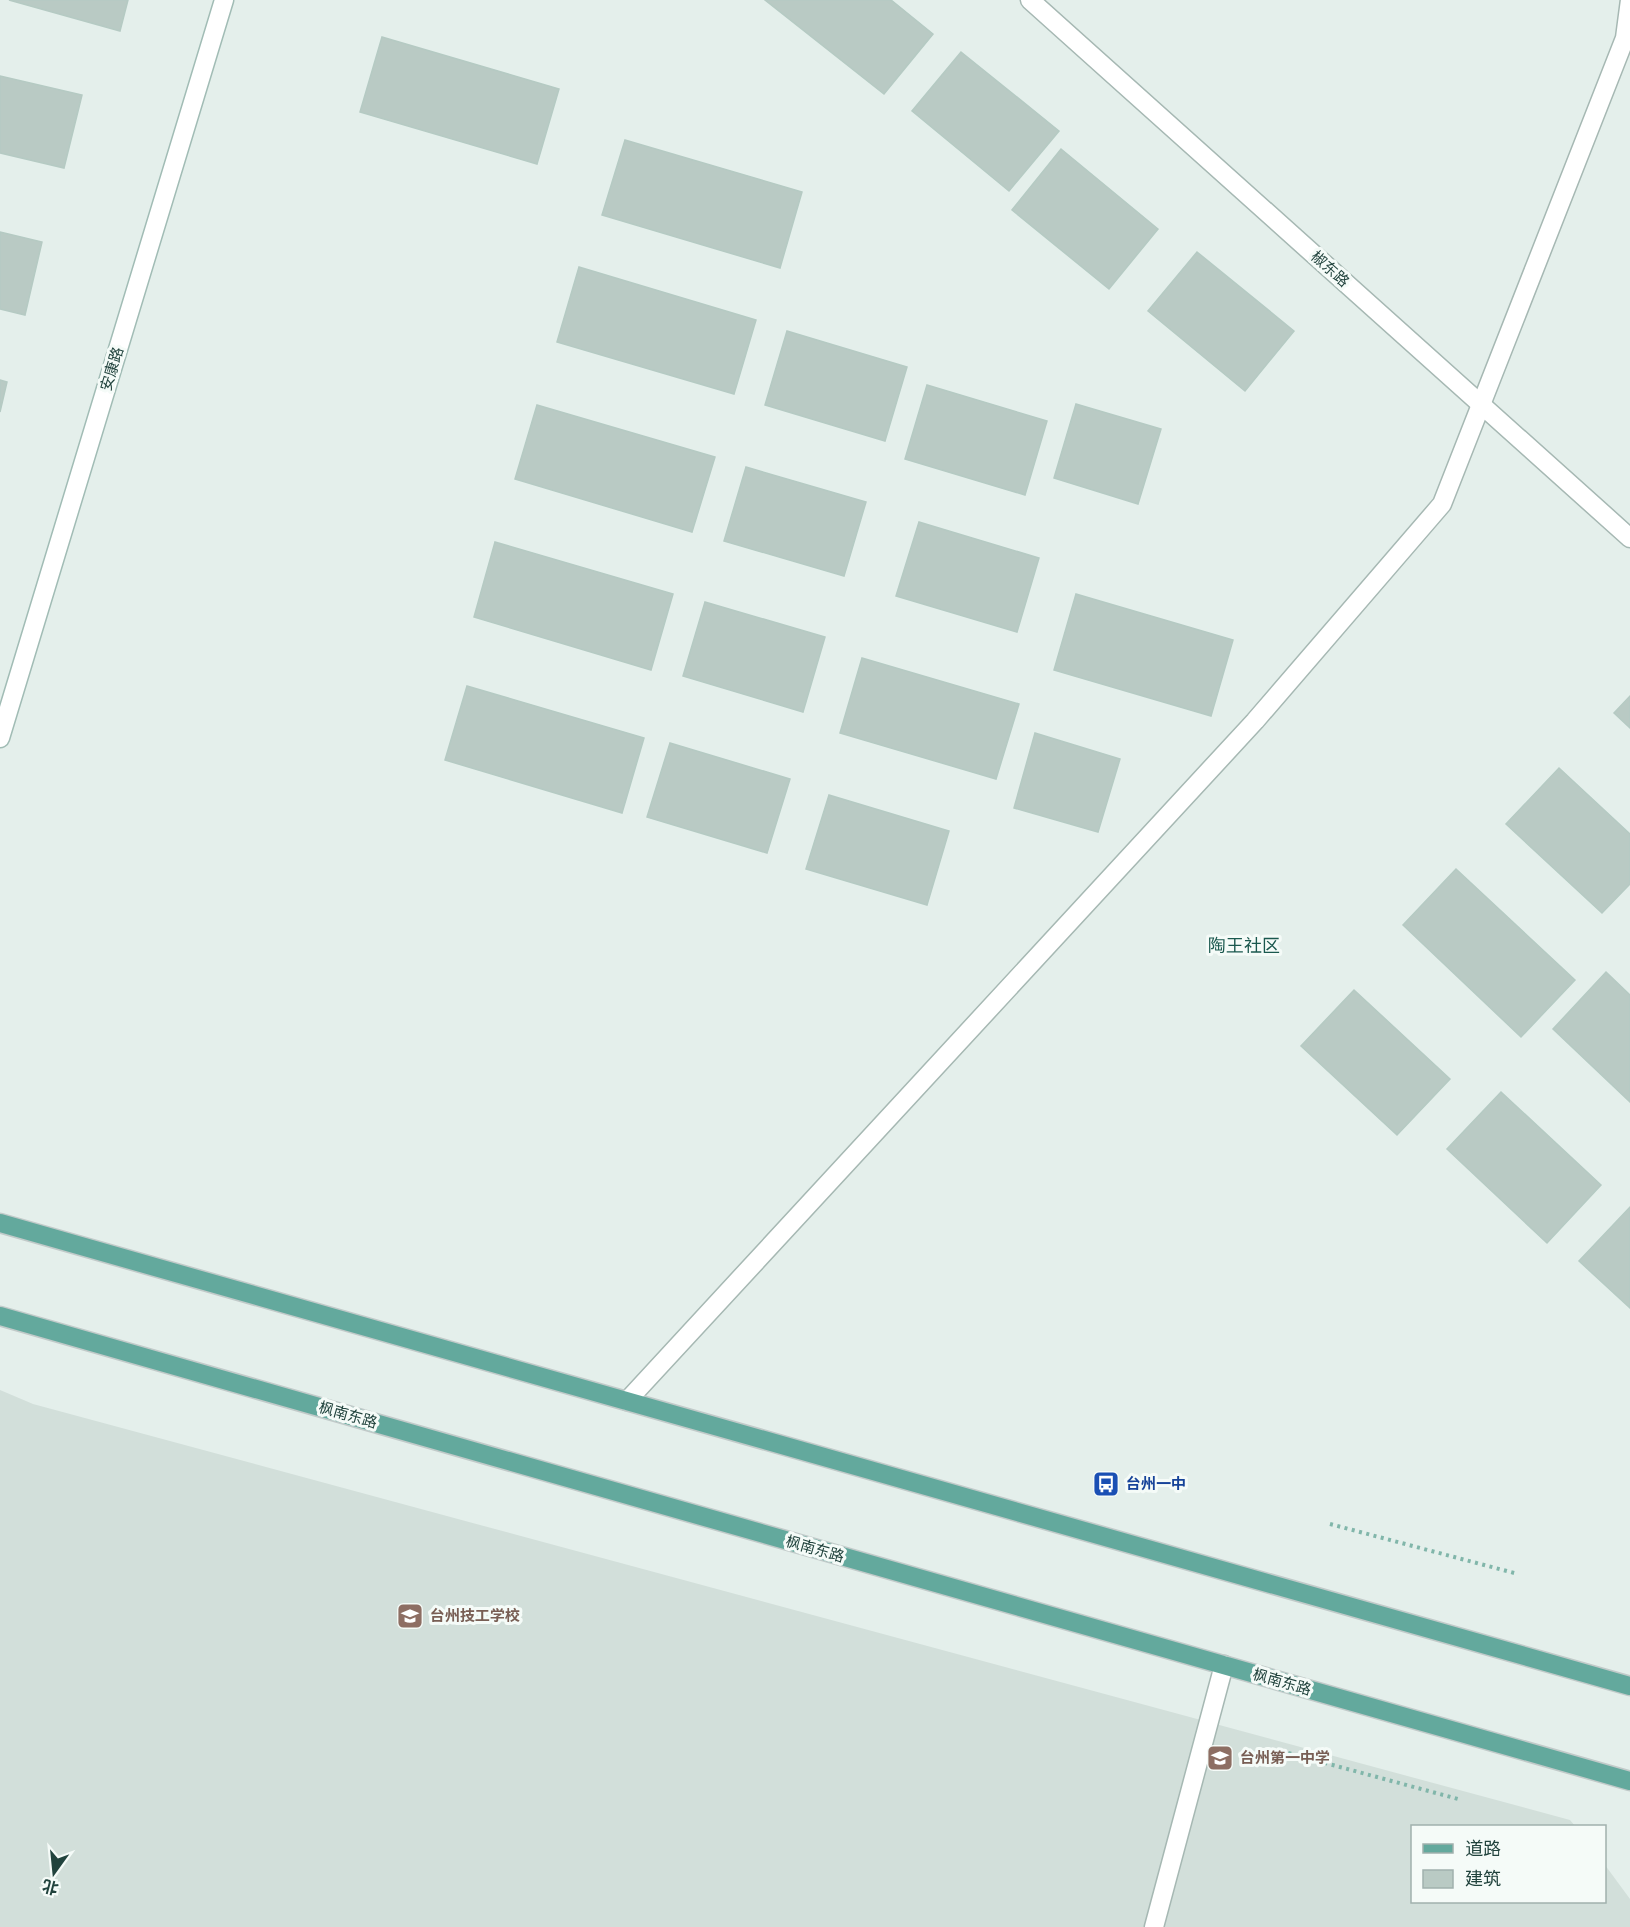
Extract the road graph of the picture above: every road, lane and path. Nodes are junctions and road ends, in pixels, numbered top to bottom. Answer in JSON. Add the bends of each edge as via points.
{"nodes":[{"id":1,"x":224,"y":0,"type":"edge"},
{"id":2,"x":1030,"y":0,"type":"edge"},
{"id":3,"x":1630,"y":0,"type":"edge"},
{"id":4,"x":1481,"y":404,"type":"junction"},
{"id":5,"x":1630,"y":538,"type":"edge"},
{"id":6,"x":0,"y":738,"type":"edge"},
{"id":7,"x":0,"y":1223,"type":"edge"},
{"id":8,"x":0,"y":1316,"type":"edge"},
{"id":9,"x":627,"y":1401,"type":"junction"},
{"id":10,"x":1330,"y":1524,"type":"dead end"},
{"id":11,"x":1518,"y":1574,"type":"dead end"},
{"id":12,"x":1224,"y":1665,"type":"junction"},
{"id":13,"x":1630,"y":1686,"type":"edge"},
{"id":14,"x":1281,"y":1751,"type":"dead end"},
{"id":15,"x":1630,"y":1781,"type":"edge"},
{"id":16,"x":1458,"y":1799,"type":"dead end"},
{"id":17,"x":1154,"y":1927,"type":"edge"}],
"edges":[{"from":1,"to":6,"type":"street","name":"安康路"},
{"from":2,"to":4,"type":"street","name":"椒东路"},
{"from":3,"to":4,"type":"street","via":[[1625,38]]},
{"from":4,"to":5,"type":"street","name":"椒东路"},
{"from":4,"to":9,"type":"street","via":[[1442,504],[1255,721]]},
{"from":7,"to":9,"type":"main road"},
{"from":8,"to":12,"type":"main road","name":"枫南东路"},
{"from":9,"to":13,"type":"main road"},
{"from":10,"to":11,"type":"path"},
{"from":12,"to":15,"type":"main road","name":"枫南东路"},
{"from":12,"to":17,"type":"street"},
{"from":14,"to":16,"type":"path"}]}
